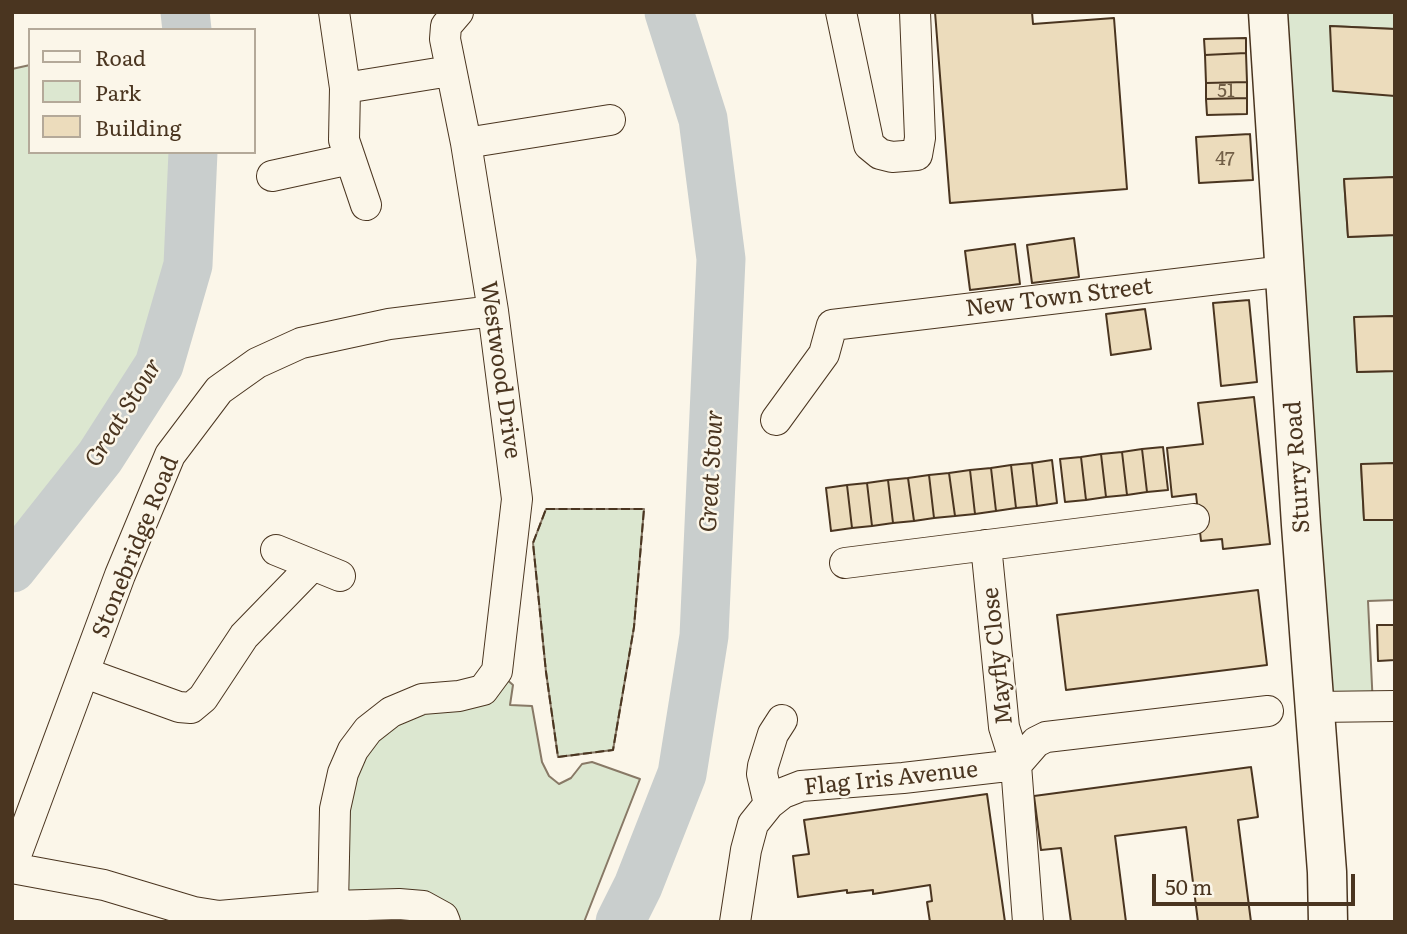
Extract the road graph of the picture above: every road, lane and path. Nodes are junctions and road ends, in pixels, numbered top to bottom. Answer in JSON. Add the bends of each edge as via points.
{"nodes":[{"id":1,"x":334,"y":12,"type":"edge"},
{"id":2,"x":458,"y":12,"type":"edge"},
{"id":3,"x":841,"y":12,"type":"edge"},
{"id":4,"x":915,"y":12,"type":"edge"},
{"id":5,"x":1268,"y":12,"type":"edge"},
{"id":6,"x":450,"y":71,"type":"junction"},
{"id":7,"x":345,"y":88,"type":"junction"},
{"id":8,"x":610,"y":120,"type":"dead end"},
{"id":9,"x":466,"y":143,"type":"junction"},
{"id":10,"x":350,"y":159,"type":"junction"},
{"id":11,"x":272,"y":177,"type":"dead end"},
{"id":12,"x":366,"y":205,"type":"dead end"},
{"id":13,"x":1285,"y":271,"type":"junction"},
{"id":14,"x":493,"y":312,"type":"junction"},
{"id":15,"x":776,"y":420,"type":"dead end"},
{"id":16,"x":1194,"y":519,"type":"dead end"},
{"id":17,"x":986,"y":545,"type":"junction"},
{"id":18,"x":276,"y":550,"type":"dead end"},
{"id":19,"x":845,"y":563,"type":"dead end"},
{"id":20,"x":85,"y":673,"type":"junction"},
{"id":21,"x":1395,"y":705,"type":"edge"},
{"id":22,"x":1314,"y":707,"type":"junction"},
{"id":23,"x":1268,"y":711,"type":"dead end"},
{"id":24,"x":782,"y":720,"type":"dead end"},
{"id":25,"x":1016,"y":765,"type":"junction"},
{"id":26,"x":769,"y":804,"type":"junction"},
{"id":27,"x":12,"y":867,"type":"edge"},
{"id":28,"x":333,"y":906,"type":"junction"},
{"id":29,"x":445,"y":922,"type":"edge"},
{"id":30,"x":735,"y":922,"type":"edge"},
{"id":31,"x":1028,"y":922,"type":"edge"},
{"id":32,"x":1328,"y":922,"type":"edge"}],
"edges":[{"from":1,"to":7,"type":"street"},
{"from":2,"to":6,"type":"street","name":"Westwood Drive","via":[[446,26]]},
{"from":3,"to":4,"type":"street","via":[[869,145],[892,157],[917,155],[920,138]]},
{"from":5,"to":13,"type":"highway","name":"Sturry Road"},
{"from":6,"to":7,"type":"street"},
{"from":6,"to":9,"type":"street","name":"Westwood Drive"},
{"from":7,"to":10,"type":"street","via":[[344,140]]},
{"from":8,"to":9,"type":"street"},
{"from":9,"to":14,"type":"street","name":"Westwood Drive"},
{"from":10,"to":11,"type":"street"},
{"from":10,"to":12,"type":"street"},
{"from":13,"to":15,"type":"street","name":"New Town Street","via":[[832,325],[824,354]]},
{"from":13,"to":22,"type":"highway","name":"Sturry Road"},
{"from":14,"to":20,"type":"street","name":"Stonebridge Road","via":[[389,324],[301,343],[257,363],[219,390],[170,455]]},
{"from":14,"to":28,"type":"street","name":"Westwood Drive","via":[[517,499],[505,678],[483,691],[422,699],[391,712],[368,730],[343,773],[335,809]]},
{"from":16,"to":17,"type":"street"},
{"from":17,"to":19,"type":"street"},
{"from":17,"to":25,"type":"street","name":"Mayfly Close","via":[[1004,727]]},
{"from":18,"to":20,"type":"street","via":[[326,570],[244,636],[203,698],[191,708]]},
{"from":20,"to":27,"type":"street","name":"Stonebridge Road"},
{"from":21,"to":22,"type":"street"},
{"from":22,"to":32,"type":"highway","name":"Sturry Road"},
{"from":23,"to":25,"type":"street","via":[[1046,737]]},
{"from":24,"to":26,"type":"street","via":[[763,766]]},
{"from":25,"to":26,"type":"street","name":"Flag Iris Avenue","via":[[802,786]]},
{"from":25,"to":31,"type":"street","name":"Mayfly Close"},
{"from":26,"to":30,"type":"street","name":"Flag Iris Avenue","via":[[753,824]]},
{"from":27,"to":28,"type":"street","via":[[104,885],[219,916]]},
{"from":28,"to":29,"type":"street","via":[[423,905]]}]}
